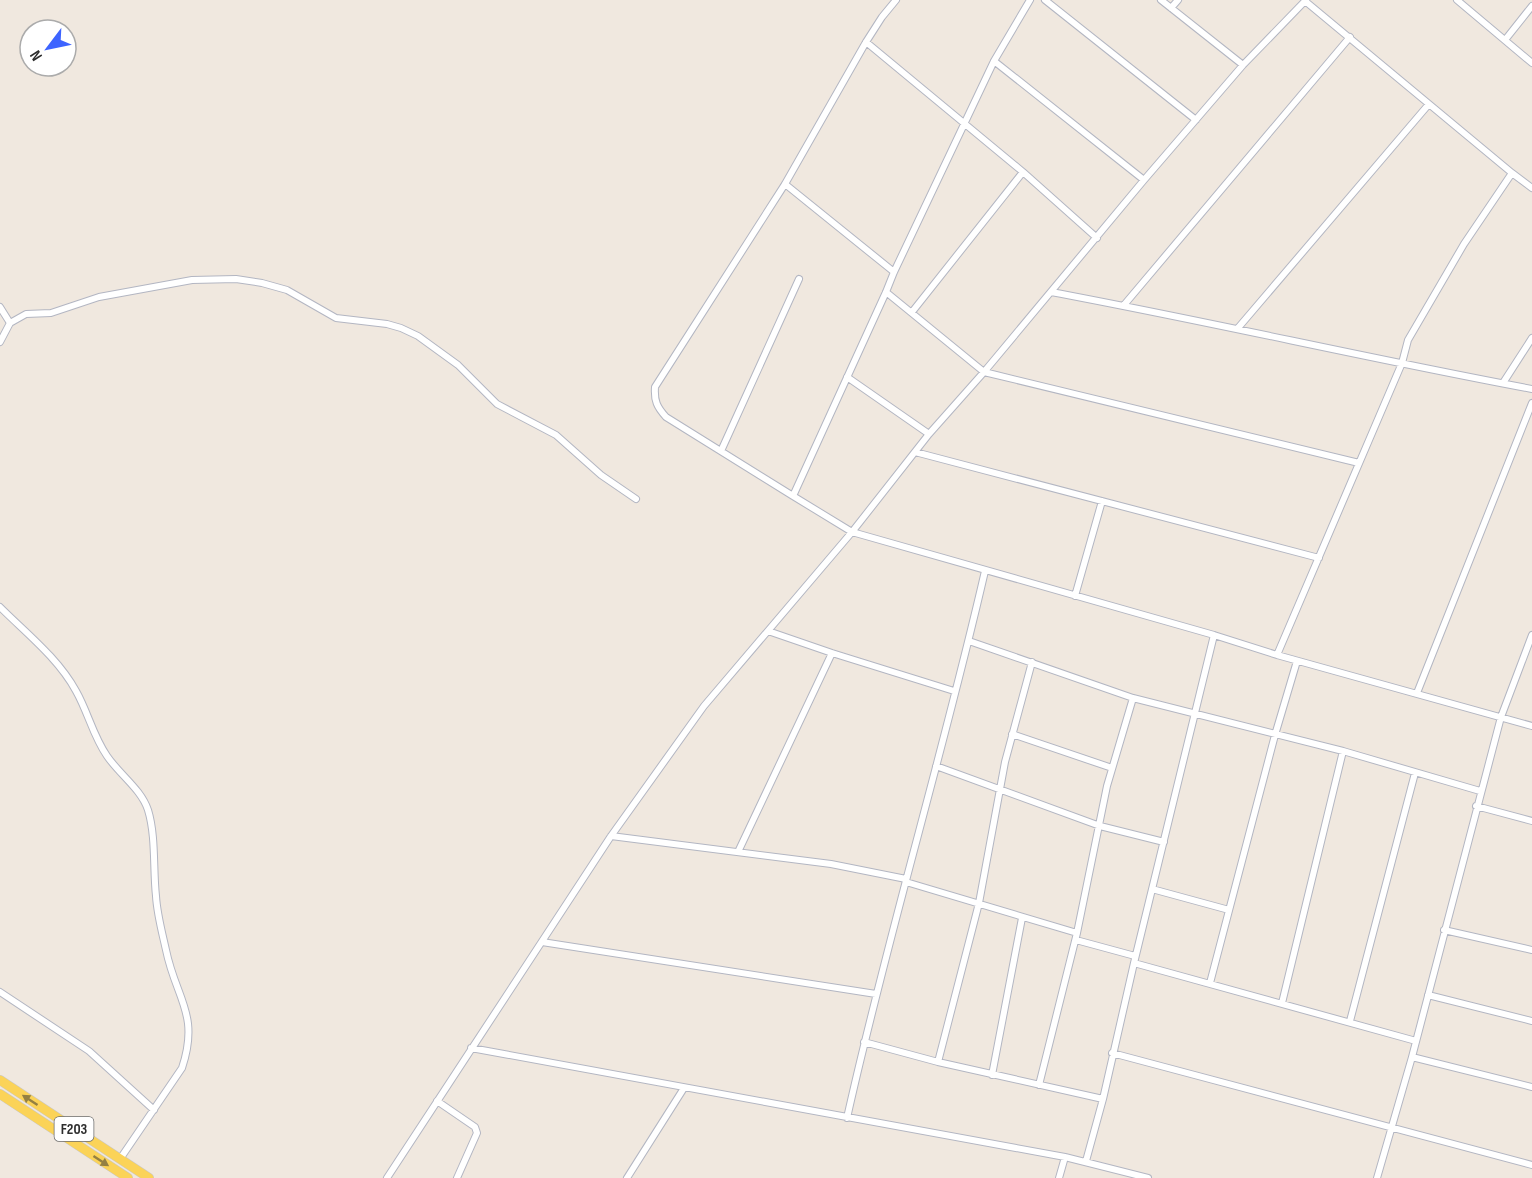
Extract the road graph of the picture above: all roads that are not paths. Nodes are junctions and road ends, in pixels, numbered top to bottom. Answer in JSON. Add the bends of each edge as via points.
{"nodes":[{"id":1,"x":896,"y":0,"type":"edge"},
{"id":2,"x":1030,"y":0,"type":"edge"},
{"id":3,"x":1045,"y":0,"type":"edge"},
{"id":4,"x":1161,"y":0,"type":"edge"},
{"id":5,"x":1178,"y":0,"type":"edge"},
{"id":6,"x":1305,"y":0,"type":"edge"},
{"id":7,"x":1457,"y":0,"type":"edge"},
{"id":8,"x":1532,"y":6,"type":"edge"},
{"id":9,"x":1171,"y":8,"type":"junction"},
{"id":10,"x":1350,"y":37,"type":"junction"},
{"id":11,"x":1505,"y":40,"type":"junction"},
{"id":12,"x":866,"y":42,"type":"junction"},
{"id":13,"x":994,"y":61,"type":"junction"},
{"id":14,"x":1532,"y":63,"type":"edge"},
{"id":15,"x":1243,"y":65,"type":"junction"},
{"id":16,"x":1429,"y":104,"type":"junction"},
{"id":17,"x":1196,"y":120,"type":"junction"},
{"id":18,"x":965,"y":124,"type":"junction"},
{"id":19,"x":1023,"y":172,"type":"junction"},
{"id":20,"x":1512,"y":173,"type":"junction"},
{"id":21,"x":1144,"y":180,"type":"junction"},
{"id":22,"x":785,"y":184,"type":"junction"},
{"id":23,"x":1532,"y":188,"type":"edge"},
{"id":24,"x":1097,"y":238,"type":"junction"},
{"id":25,"x":894,"y":272,"type":"junction"},
{"id":26,"x":799,"y":279,"type":"dead end"},
{"id":27,"x":886,"y":292,"type":"junction"},
{"id":28,"x":1051,"y":292,"type":"junction"},
{"id":29,"x":1124,"y":305,"type":"junction"},
{"id":30,"x":0,"y":307,"type":"edge"},
{"id":31,"x":912,"y":312,"type":"junction"},
{"id":32,"x":10,"y":323,"type":"junction"},
{"id":33,"x":1238,"y":328,"type":"junction"},
{"id":34,"x":1532,"y":338,"type":"edge"},
{"id":35,"x":0,"y":342,"type":"edge"},
{"id":36,"x":1402,"y":363,"type":"junction"},
{"id":37,"x":984,"y":372,"type":"junction"},
{"id":38,"x":847,"y":377,"type":"junction"},
{"id":39,"x":1503,"y":383,"type":"junction"},
{"id":40,"x":1532,"y":389,"type":"edge"},
{"id":41,"x":1532,"y":403,"type":"edge"},
{"id":42,"x":929,"y":434,"type":"junction"},
{"id":43,"x":721,"y":451,"type":"junction"},
{"id":44,"x":915,"y":452,"type":"junction"},
{"id":45,"x":1359,"y":463,"type":"junction"},
{"id":46,"x":793,"y":495,"type":"junction"},
{"id":47,"x":636,"y":499,"type":"dead end"},
{"id":48,"x":1102,"y":501,"type":"junction"},
{"id":49,"x":852,"y":531,"type":"junction"},
{"id":50,"x":1318,"y":558,"type":"junction"},
{"id":51,"x":985,"y":571,"type":"junction"},
{"id":52,"x":1074,"y":596,"type":"junction"},
{"id":53,"x":0,"y":607,"type":"edge"},
{"id":54,"x":768,"y":631,"type":"junction"},
{"id":55,"x":1214,"y":634,"type":"junction"},
{"id":56,"x":1532,"y":635,"type":"edge"},
{"id":57,"x":969,"y":641,"type":"junction"},
{"id":58,"x":832,"y":653,"type":"junction"},
{"id":59,"x":1277,"y":656,"type":"junction"},
{"id":60,"x":1298,"y":661,"type":"junction"},
{"id":61,"x":1032,"y":662,"type":"junction"},
{"id":62,"x":954,"y":691,"type":"junction"},
{"id":63,"x":1417,"y":693,"type":"junction"},
{"id":64,"x":1133,"y":698,"type":"junction"},
{"id":65,"x":1194,"y":715,"type":"junction"},
{"id":66,"x":1501,"y":717,"type":"junction"},
{"id":67,"x":1532,"y":726,"type":"edge"},
{"id":68,"x":1012,"y":734,"type":"junction"},
{"id":69,"x":1275,"y":735,"type":"junction"},
{"id":70,"x":1343,"y":752,"type":"junction"},
{"id":71,"x":936,"y":766,"type":"junction"},
{"id":72,"x":1112,"y":768,"type":"junction"},
{"id":73,"x":1415,"y":773,"type":"junction"},
{"id":74,"x":1000,"y":789,"type":"junction"},
{"id":75,"x":1480,"y":791,"type":"junction"},
{"id":76,"x":1476,"y":806,"type":"junction"},
{"id":77,"x":1532,"y":820,"type":"edge"},
{"id":78,"x":1100,"y":826,"type":"junction"},
{"id":79,"x":611,"y":836,"type":"junction"},
{"id":80,"x":1164,"y":842,"type":"junction"},
{"id":81,"x":738,"y":852,"type":"junction"},
{"id":82,"x":906,"y":880,"type":"junction"},
{"id":83,"x":1152,"y":889,"type":"junction"},
{"id":84,"x":979,"y":903,"type":"junction"},
{"id":85,"x":1229,"y":910,"type":"junction"},
{"id":86,"x":1022,"y":918,"type":"junction"},
{"id":87,"x":1444,"y":930,"type":"junction"},
{"id":88,"x":1077,"y":936,"type":"junction"},
{"id":89,"x":542,"y":942,"type":"junction"},
{"id":90,"x":1532,"y":950,"type":"edge"},
{"id":91,"x":1135,"y":959,"type":"junction"},
{"id":92,"x":1210,"y":983,"type":"junction"},
{"id":93,"x":0,"y":992,"type":"edge"},
{"id":94,"x":876,"y":994,"type":"junction"},
{"id":95,"x":1428,"y":995,"type":"junction"},
{"id":96,"x":1282,"y":1003,"type":"junction"},
{"id":97,"x":1350,"y":1021,"type":"junction"},
{"id":98,"x":1532,"y":1021,"type":"edge"},
{"id":99,"x":1416,"y":1041,"type":"junction"},
{"id":100,"x":864,"y":1042,"type":"junction"},
{"id":101,"x":471,"y":1048,"type":"junction"},
{"id":102,"x":1112,"y":1053,"type":"junction"},
{"id":103,"x":1412,"y":1057,"type":"junction"},
{"id":104,"x":938,"y":1062,"type":"junction"},
{"id":105,"x":992,"y":1075,"type":"junction"},
{"id":106,"x":0,"y":1080,"type":"edge"},
{"id":107,"x":1039,"y":1085,"type":"junction"},
{"id":108,"x":1532,"y":1087,"type":"edge"},
{"id":109,"x":684,"y":1088,"type":"junction"},
{"id":110,"x":0,"y":1094,"type":"edge"},
{"id":111,"x":1103,"y":1099,"type":"junction"},
{"id":112,"x":437,"y":1101,"type":"junction"},
{"id":113,"x":154,"y":1110,"type":"junction"},
{"id":114,"x":847,"y":1118,"type":"junction"},
{"id":115,"x":1391,"y":1129,"type":"junction"},
{"id":116,"x":1065,"y":1157,"type":"junction"},
{"id":117,"x":120,"y":1159,"type":"junction"},
{"id":118,"x":1086,"y":1161,"type":"junction"},
{"id":119,"x":1532,"y":1165,"type":"edge"},
{"id":120,"x":128,"y":1178,"type":"edge"},
{"id":121,"x":149,"y":1178,"type":"edge"},
{"id":122,"x":387,"y":1178,"type":"edge"},
{"id":123,"x":457,"y":1178,"type":"edge"},
{"id":124,"x":627,"y":1178,"type":"edge"},
{"id":125,"x":1059,"y":1178,"type":"edge"},
{"id":126,"x":1148,"y":1178,"type":"edge"},
{"id":127,"x":1377,"y":1178,"type":"edge"}],
"edges":[{"from":1,"to":12,"type":"street"},
{"from":2,"to":13,"type":"street"},
{"from":3,"to":17,"type":"street"},
{"from":4,"to":9,"type":"street"},
{"from":5,"to":9,"type":"street"},
{"from":6,"to":10,"type":"street"},
{"from":6,"to":15,"type":"street"},
{"from":7,"to":11,"type":"street"},
{"from":8,"to":11,"type":"street"},
{"from":9,"to":15,"type":"street"},
{"from":10,"to":16,"type":"street"},
{"from":10,"to":29,"type":"street"},
{"from":11,"to":14,"type":"street"},
{"from":12,"to":18,"type":"street"},
{"from":12,"to":22,"type":"street"},
{"from":13,"to":18,"type":"street"},
{"from":13,"to":21,"type":"street"},
{"from":15,"to":17,"type":"street"},
{"from":16,"to":20,"type":"street"},
{"from":16,"to":33,"type":"street"},
{"from":17,"to":21,"type":"street"},
{"from":18,"to":19,"type":"street"},
{"from":18,"to":25,"type":"street"},
{"from":19,"to":24,"type":"street"},
{"from":19,"to":31,"type":"street"},
{"from":20,"to":23,"type":"street"},
{"from":20,"to":36,"type":"street","via":[[1464,244],[1408,340]]},
{"from":21,"to":24,"type":"street"},
{"from":22,"to":25,"type":"street"},
{"from":22,"to":43,"type":"street","via":[[656,387],[657,408],[666,417]]},
{"from":24,"to":28,"type":"street"},
{"from":25,"to":27,"type":"street"},
{"from":26,"to":43,"type":"street"},
{"from":27,"to":31,"type":"street"},
{"from":27,"to":38,"type":"street"},
{"from":28,"to":29,"type":"street"},
{"from":28,"to":37,"type":"street"},
{"from":29,"to":33,"type":"street"},
{"from":30,"to":32,"type":"street"},
{"from":31,"to":37,"type":"street"},
{"from":32,"to":35,"type":"street"},
{"from":32,"to":47,"type":"street","via":[[26,314],[51,313],[99,297],[192,280],[236,279],[287,290],[336,318],[387,324],[418,336],[458,365],[497,404],[556,435],[601,475]]},
{"from":33,"to":36,"type":"street"},
{"from":34,"to":39,"type":"street"},
{"from":36,"to":39,"type":"street"},
{"from":36,"to":45,"type":"street"},
{"from":37,"to":42,"type":"street"},
{"from":37,"to":45,"type":"street"},
{"from":38,"to":42,"type":"street"},
{"from":38,"to":46,"type":"street"},
{"from":39,"to":40,"type":"street"},
{"from":41,"to":63,"type":"street"},
{"from":42,"to":44,"type":"street"},
{"from":43,"to":46,"type":"street"},
{"from":44,"to":48,"type":"street"},
{"from":44,"to":49,"type":"street"},
{"from":45,"to":50,"type":"street"},
{"from":46,"to":49,"type":"street"},
{"from":48,"to":50,"type":"street"},
{"from":48,"to":52,"type":"street"},
{"from":49,"to":51,"type":"street"},
{"from":49,"to":54,"type":"street"},
{"from":50,"to":59,"type":"street"},
{"from":51,"to":52,"type":"street"},
{"from":51,"to":57,"type":"street"},
{"from":52,"to":55,"type":"street"},
{"from":53,"to":113,"type":"street","via":[[64,674],[76,691],[99,743],[142,798],[148,812],[156,897],[167,954],[189,1024],[182,1068]]},
{"from":54,"to":58,"type":"street"},
{"from":54,"to":79,"type":"street","via":[[704,706]]},
{"from":55,"to":59,"type":"street"},
{"from":55,"to":65,"type":"street"},
{"from":56,"to":66,"type":"street"},
{"from":57,"to":61,"type":"street"},
{"from":57,"to":62,"type":"street"},
{"from":58,"to":62,"type":"street"},
{"from":58,"to":81,"type":"street"},
{"from":59,"to":60,"type":"street"},
{"from":60,"to":63,"type":"street"},
{"from":60,"to":69,"type":"street"},
{"from":61,"to":64,"type":"street"},
{"from":61,"to":68,"type":"street"},
{"from":62,"to":71,"type":"street"},
{"from":63,"to":66,"type":"street"},
{"from":64,"to":65,"type":"street"},
{"from":64,"to":72,"type":"street"},
{"from":65,"to":69,"type":"street"},
{"from":65,"to":80,"type":"street"},
{"from":66,"to":67,"type":"street"},
{"from":66,"to":75,"type":"street"},
{"from":68,"to":72,"type":"street"},
{"from":68,"to":74,"type":"street"},
{"from":69,"to":70,"type":"street"},
{"from":69,"to":85,"type":"street"},
{"from":70,"to":73,"type":"street"},
{"from":70,"to":96,"type":"street"},
{"from":71,"to":74,"type":"street"},
{"from":71,"to":82,"type":"street"},
{"from":72,"to":78,"type":"street"},
{"from":73,"to":75,"type":"street"},
{"from":73,"to":97,"type":"street"},
{"from":74,"to":78,"type":"street"},
{"from":74,"to":84,"type":"street"},
{"from":75,"to":76,"type":"street"},
{"from":76,"to":77,"type":"street"},
{"from":76,"to":87,"type":"street"},
{"from":78,"to":80,"type":"street"},
{"from":78,"to":88,"type":"street"},
{"from":79,"to":81,"type":"street"},
{"from":79,"to":89,"type":"street"},
{"from":80,"to":83,"type":"street"},
{"from":81,"to":82,"type":"street","via":[[831,864]]},
{"from":82,"to":84,"type":"street"},
{"from":82,"to":94,"type":"street"},
{"from":83,"to":85,"type":"street"},
{"from":83,"to":91,"type":"street"},
{"from":84,"to":86,"type":"street"},
{"from":84,"to":104,"type":"street"},
{"from":85,"to":92,"type":"street"},
{"from":86,"to":88,"type":"street"},
{"from":86,"to":105,"type":"street"},
{"from":87,"to":90,"type":"street"},
{"from":87,"to":95,"type":"street"},
{"from":88,"to":91,"type":"street"},
{"from":88,"to":107,"type":"street"},
{"from":89,"to":94,"type":"street"},
{"from":89,"to":101,"type":"street"},
{"from":91,"to":92,"type":"street"},
{"from":91,"to":102,"type":"street"},
{"from":92,"to":96,"type":"street"},
{"from":93,"to":113,"type":"street","via":[[89,1051]]},
{"from":94,"to":100,"type":"street"},
{"from":95,"to":98,"type":"street"},
{"from":95,"to":99,"type":"street"},
{"from":96,"to":97,"type":"street"},
{"from":97,"to":99,"type":"street"},
{"from":99,"to":103,"type":"street"},
{"from":100,"to":104,"type":"street"},
{"from":100,"to":114,"type":"street"},
{"from":101,"to":109,"type":"street"},
{"from":101,"to":112,"type":"street"},
{"from":102,"to":111,"type":"street"},
{"from":102,"to":115,"type":"street"},
{"from":103,"to":108,"type":"street"},
{"from":103,"to":115,"type":"street"},
{"from":104,"to":105,"type":"street"},
{"from":105,"to":107,"type":"street"},
{"from":117,"to":106,"type":"main road","number":"F203","one_way":true},
{"from":107,"to":111,"type":"street"},
{"from":109,"to":114,"type":"street"},
{"from":109,"to":124,"type":"street"},
{"from":110,"to":120,"type":"main road","number":"F203","one_way":true},
{"from":111,"to":118,"type":"street"},
{"from":112,"to":122,"type":"street"},
{"from":112,"to":123,"type":"street","via":[[475,1127],[477,1133]]},
{"from":113,"to":117,"type":"street"},
{"from":114,"to":116,"type":"street"},
{"from":115,"to":119,"type":"street"},
{"from":115,"to":127,"type":"street"},
{"from":116,"to":118,"type":"street"},
{"from":116,"to":125,"type":"street"},
{"from":117,"to":121,"type":"main road","number":"F203"},
{"from":118,"to":126,"type":"street"}]}
